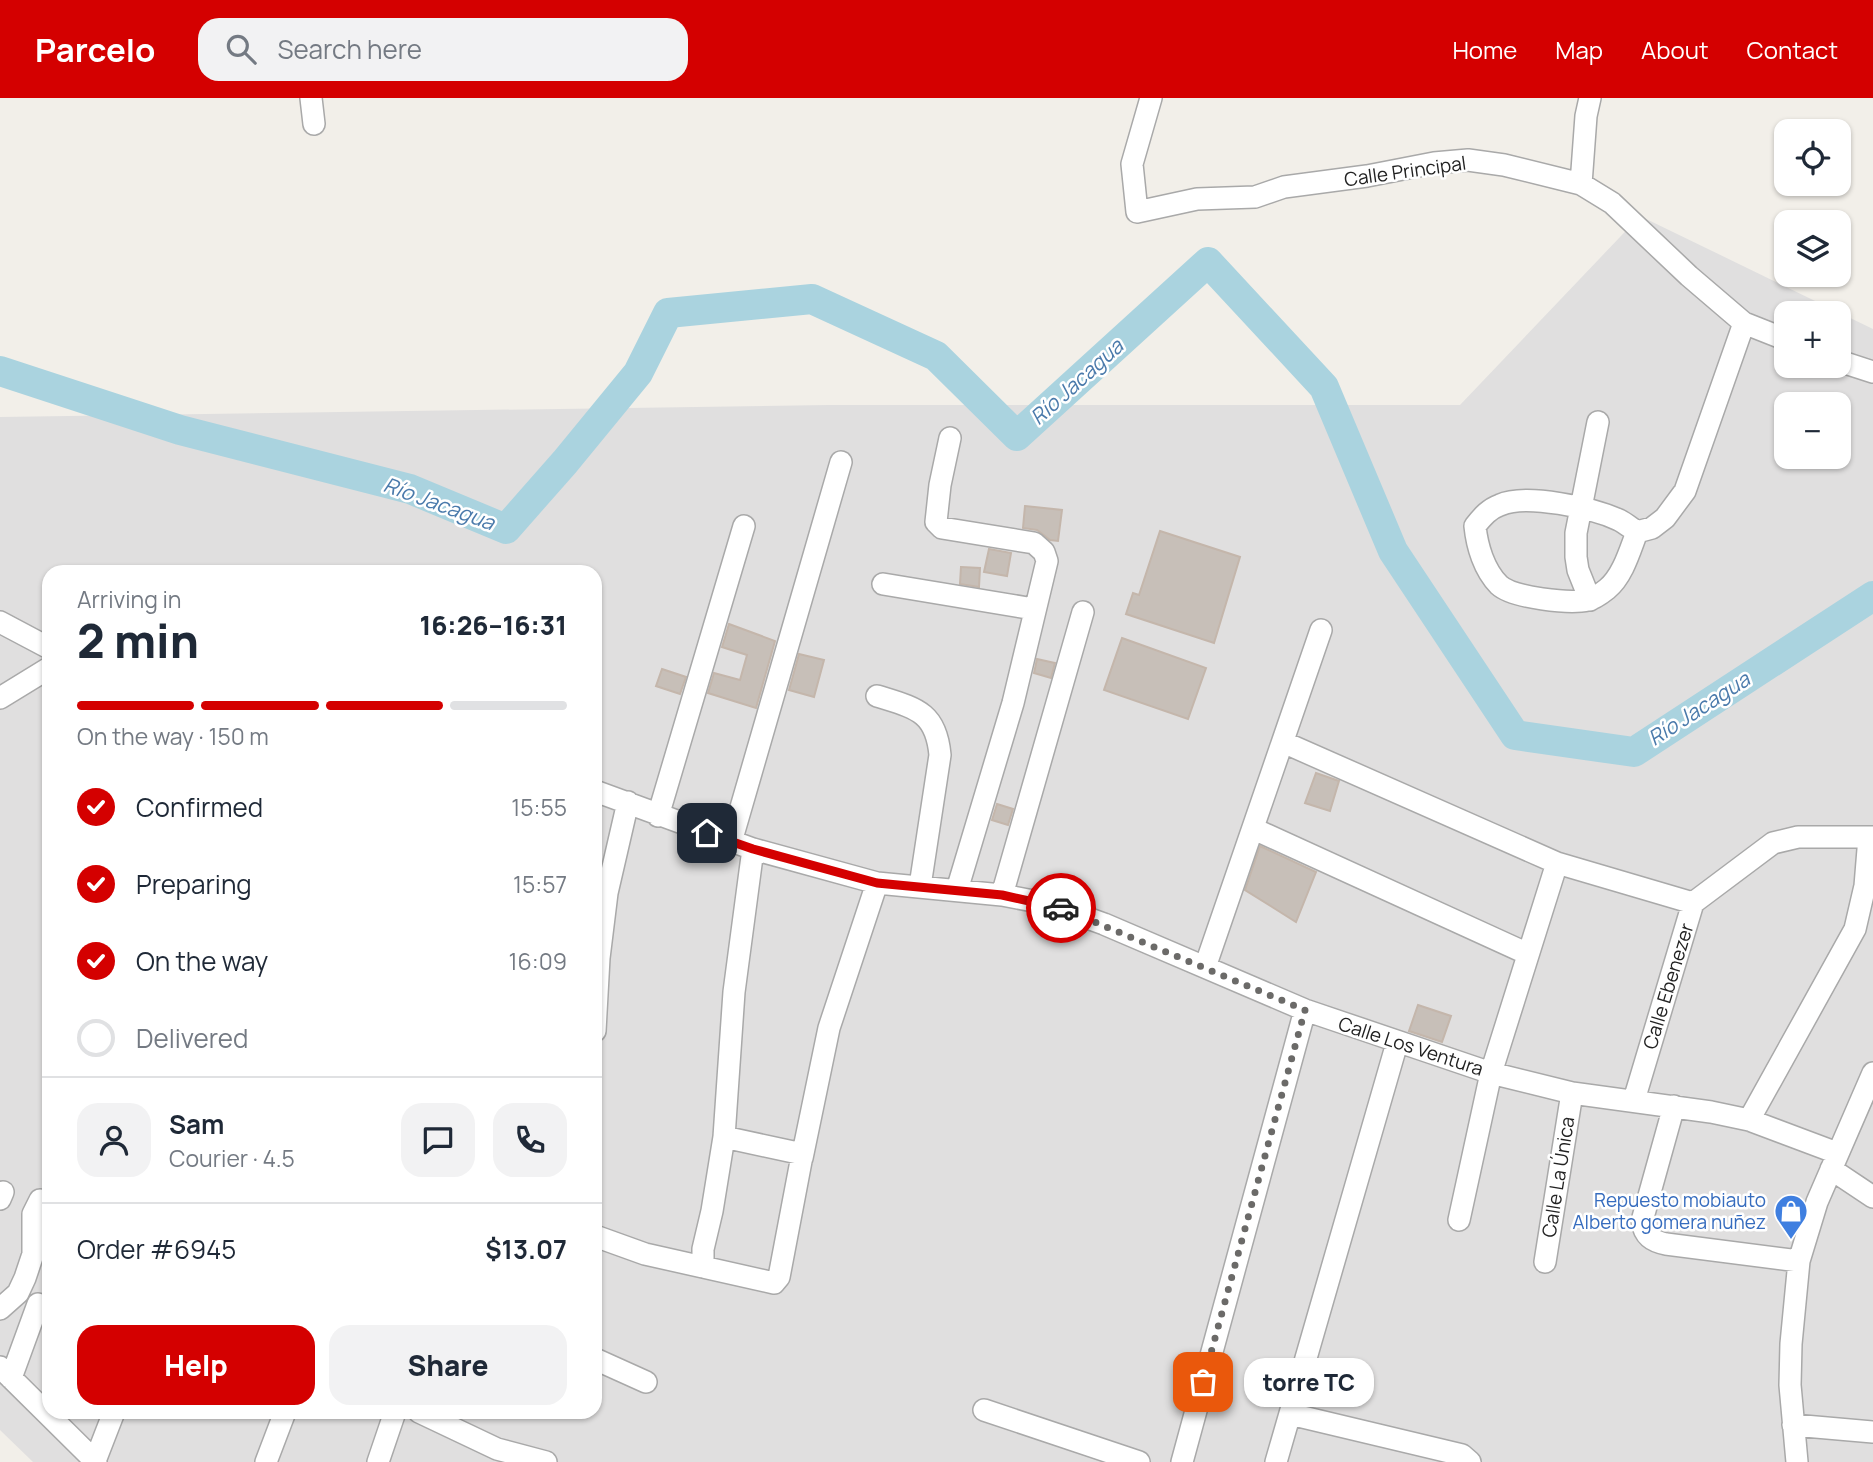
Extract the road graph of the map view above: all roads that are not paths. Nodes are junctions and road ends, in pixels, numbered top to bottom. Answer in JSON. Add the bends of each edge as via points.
{"nodes":[{"id":1,"x":311,"y":98,"type":"edge"},
{"id":2,"x":1151,"y":98,"type":"edge"},
{"id":3,"x":1590,"y":98,"type":"edge"},
{"id":4,"x":313,"y":124,"type":"dead end"},
{"id":5,"x":1581,"y":184,"type":"junction"},
{"id":6,"x":1745,"y":323,"type":"junction"},
{"id":7,"x":1774,"y":335,"type":"edge"},
{"id":8,"x":1851,"y":365,"type":"edge"},
{"id":9,"x":1873,"y":372,"type":"edge"},
{"id":10,"x":1598,"y":422,"type":"dead end"},
{"id":11,"x":950,"y":438,"type":"dead end"},
{"id":12,"x":841,"y":462,"type":"dead end"},
{"id":13,"x":1581,"y":509,"type":"junction"},
{"id":14,"x":744,"y":526,"type":"dead end"},
{"id":15,"x":1637,"y":532,"type":"junction"},
{"id":16,"x":883,"y":584,"type":"dead end"},
{"id":17,"x":1590,"y":600,"type":"junction"},
{"id":18,"x":1034,"y":609,"type":"junction"},
{"id":19,"x":1083,"y":612,"type":"dead end"},
{"id":20,"x":0,"y":622,"type":"edge"},
{"id":21,"x":1321,"y":630,"type":"dead end"},
{"id":22,"x":42,"y":644,"type":"edge"},
{"id":23,"x":42,"y":672,"type":"edge"},
{"id":24,"x":877,"y":696,"type":"dead end"},
{"id":25,"x":0,"y":698,"type":"edge"},
{"id":26,"x":1283,"y":741,"type":"junction"},
{"id":27,"x":602,"y":793,"type":"edge"},
{"id":28,"x":628,"y":802,"type":"junction"},
{"id":29,"x":658,"y":816,"type":"junction"},
{"id":30,"x":1254,"y":828,"type":"junction"},
{"id":31,"x":1871,"y":837,"type":"edge"},
{"id":32,"x":731,"y":842,"type":"junction"},
{"id":33,"x":753,"y":849,"type":"junction"},
{"id":34,"x":1556,"y":863,"type":"junction"},
{"id":35,"x":877,"y":883,"type":"junction"},
{"id":36,"x":920,"y":886,"type":"junction"},
{"id":37,"x":957,"y":890,"type":"junction"},
{"id":38,"x":1002,"y":895,"type":"junction"},
{"id":39,"x":1693,"y":903,"type":"junction"},
{"id":40,"x":602,"y":925,"type":"edge"},
{"id":41,"x":1528,"y":954,"type":"junction"},
{"id":42,"x":1205,"y":967,"type":"junction"},
{"id":43,"x":1305,"y":1010,"type":"junction"},
{"id":44,"x":1397,"y":1043,"type":"junction"},
{"id":45,"x":1490,"y":1073,"type":"junction"},
{"id":46,"x":1873,"y":1073,"type":"edge"},
{"id":47,"x":1572,"y":1093,"type":"junction"},
{"id":48,"x":1634,"y":1100,"type":"junction"},
{"id":49,"x":1674,"y":1106,"type":"junction"},
{"id":50,"x":1749,"y":1120,"type":"junction"},
{"id":51,"x":724,"y":1137,"type":"junction"},
{"id":52,"x":802,"y":1158,"type":"junction"},
{"id":53,"x":1834,"y":1161,"type":"junction"},
{"id":54,"x":1873,"y":1197,"type":"edge"},
{"id":55,"x":40,"y":1200,"type":"dead end"},
{"id":56,"x":1459,"y":1220,"type":"dead end"},
{"id":57,"x":602,"y":1239,"type":"edge"},
{"id":58,"x":1799,"y":1261,"type":"junction"},
{"id":59,"x":1545,"y":1262,"type":"dead end"},
{"id":60,"x":703,"y":1267,"type":"junction"},
{"id":61,"x":38,"y":1304,"type":"dead end"},
{"id":62,"x":0,"y":1309,"type":"edge"},
{"id":63,"x":602,"y":1362,"type":"edge"},
{"id":64,"x":6,"y":1372,"type":"edge"},
{"id":65,"x":646,"y":1382,"type":"dead end"},
{"id":66,"x":42,"y":1408,"type":"edge"},
{"id":67,"x":984,"y":1410,"type":"dead end"},
{"id":68,"x":1290,"y":1414,"type":"junction"},
{"id":69,"x":54,"y":1419,"type":"edge"},
{"id":70,"x":111,"y":1419,"type":"edge"},
{"id":71,"x":282,"y":1419,"type":"edge"},
{"id":72,"x":393,"y":1419,"type":"edge"},
{"id":73,"x":431,"y":1419,"type":"edge"},
{"id":74,"x":1793,"y":1424,"type":"junction"},
{"id":75,"x":1873,"y":1433,"type":"edge"},
{"id":76,"x":495,"y":1455,"type":"edge"},
{"id":77,"x":96,"y":1461,"type":"edge"},
{"id":78,"x":266,"y":1462,"type":"edge"},
{"id":79,"x":378,"y":1462,"type":"edge"},
{"id":80,"x":546,"y":1462,"type":"edge"},
{"id":81,"x":1139,"y":1462,"type":"edge"},
{"id":82,"x":1182,"y":1462,"type":"edge"},
{"id":83,"x":1276,"y":1462,"type":"edge"},
{"id":84,"x":1470,"y":1462,"type":"edge"},
{"id":85,"x":1797,"y":1462,"type":"edge"}],
"edges":[{"from":1,"to":4,"type":"street"},
{"from":2,"to":5,"type":"street","name":"Calle Principal","via":[[1132,164],[1137,212],[1197,198],[1255,197],[1284,187],[1468,160]]},
{"from":3,"to":5,"type":"street"},
{"from":5,"to":6,"type":"street","name":"Calle Principal","via":[[1612,203]]},
{"from":6,"to":7,"type":"street","name":"Calle Principal"},
{"from":6,"to":15,"type":"street","via":[[1685,491],[1665,518]]},
{"from":8,"to":9,"type":"street"},
{"from":10,"to":13,"type":"street"},
{"from":11,"to":18,"type":"street","via":[[936,522],[942,528],[1040,547],[1046,561]]},
{"from":12,"to":32,"type":"street"},
{"from":13,"to":15,"type":"street","via":[[1619,520]]},
{"from":13,"to":17,"type":"street","via":[[1576,557]]},
{"from":13,"to":17,"type":"street","via":[[1518,499],[1501,504],[1486,512],[1475,526],[1477,547],[1501,587],[1548,599]]},
{"from":14,"to":29,"type":"street"},
{"from":15,"to":17,"type":"street","via":[[1610,587]]},
{"from":16,"to":18,"type":"street"},
{"from":18,"to":37,"type":"street","via":[[1013,703]]},
{"from":19,"to":38,"type":"street"},
{"from":20,"to":22,"type":"street"},
{"from":21,"to":26,"type":"street"},
{"from":23,"to":25,"type":"street"},
{"from":24,"to":36,"type":"street","via":[[915,708],[929,718],[938,736],[940,755]]},
{"from":26,"to":30,"type":"street"},
{"from":26,"to":34,"type":"street"},
{"from":27,"to":28,"type":"street","name":"Calle Los Ventura"},
{"from":28,"to":29,"type":"street","name":"Calle Los Ventura"},
{"from":28,"to":40,"type":"street"},
{"from":29,"to":32,"type":"street","name":"Calle Los Ventura"},
{"from":30,"to":41,"type":"street"},
{"from":30,"to":42,"type":"street"},
{"from":31,"to":39,"type":"street","name":"Calle Ebenezer","via":[[1798,838],[1773,844]]},
{"from":31,"to":50,"type":"street","via":[[1855,929]]},
{"from":32,"to":33,"type":"street","name":"Calle Los Ventura"},
{"from":33,"to":35,"type":"street","name":"Calle Los Ventura"},
{"from":33,"to":51,"type":"street","via":[[734,992]]},
{"from":34,"to":39,"type":"street"},
{"from":34,"to":41,"type":"street"},
{"from":35,"to":36,"type":"street","name":"Calle Los Ventura"},
{"from":35,"to":52,"type":"street","via":[[830,1028]]},
{"from":36,"to":37,"type":"street","name":"Calle Los Ventura"},
{"from":37,"to":38,"type":"street","name":"Calle Los Ventura"},
{"from":38,"to":42,"type":"street","name":"Calle Los Ventura","via":[[1077,913]]},
{"from":39,"to":48,"type":"street","name":"Calle Ebenezer"},
{"from":41,"to":45,"type":"street"},
{"from":42,"to":43,"type":"street","name":"Calle Los Ventura"},
{"from":43,"to":44,"type":"street","name":"Calle Los Ventura"},
{"from":43,"to":82,"type":"street"},
{"from":44,"to":45,"type":"street","name":"Calle Los Ventura"},
{"from":44,"to":68,"type":"street"},
{"from":45,"to":47,"type":"street","name":"Calle Los Ventura"},
{"from":45,"to":56,"type":"street"},
{"from":46,"to":53,"type":"street"},
{"from":47,"to":48,"type":"street","name":"Calle Los Ventura"},
{"from":47,"to":59,"type":"street","name":"Calle La Única"},
{"from":48,"to":49,"type":"street","name":"Calle Los Ventura"},
{"from":49,"to":50,"type":"street","name":"Calle Los Ventura"},
{"from":49,"to":58,"type":"street","via":[[1642,1222],[1648,1238]]},
{"from":50,"to":53,"type":"street","name":"Calle Los Ventura"},
{"from":51,"to":52,"type":"street","via":[[799,1153]]},
{"from":51,"to":60,"type":"street"},
{"from":52,"to":60,"type":"street","via":[[777,1281],[770,1284]]},
{"from":53,"to":54,"type":"street","name":"Calle Los Ventura"},
{"from":53,"to":58,"type":"street"},
{"from":55,"to":62,"type":"street","via":[[33,1214],[33,1254],[25,1278],[18,1293]]},
{"from":57,"to":60,"type":"street"},
{"from":58,"to":74,"type":"street","via":[[1791,1344]]},
{"from":61,"to":64,"type":"street"},
{"from":63,"to":65,"type":"street"},
{"from":64,"to":66,"type":"street"},
{"from":67,"to":81,"type":"street"},
{"from":68,"to":83,"type":"street"},
{"from":68,"to":84,"type":"street","via":[[1462,1455]]},
{"from":69,"to":77,"type":"street"},
{"from":70,"to":77,"type":"street"},
{"from":71,"to":78,"type":"street"},
{"from":72,"to":79,"type":"street"},
{"from":73,"to":76,"type":"street"},
{"from":74,"to":75,"type":"street"},
{"from":74,"to":85,"type":"street"},
{"from":76,"to":80,"type":"street"}]}
